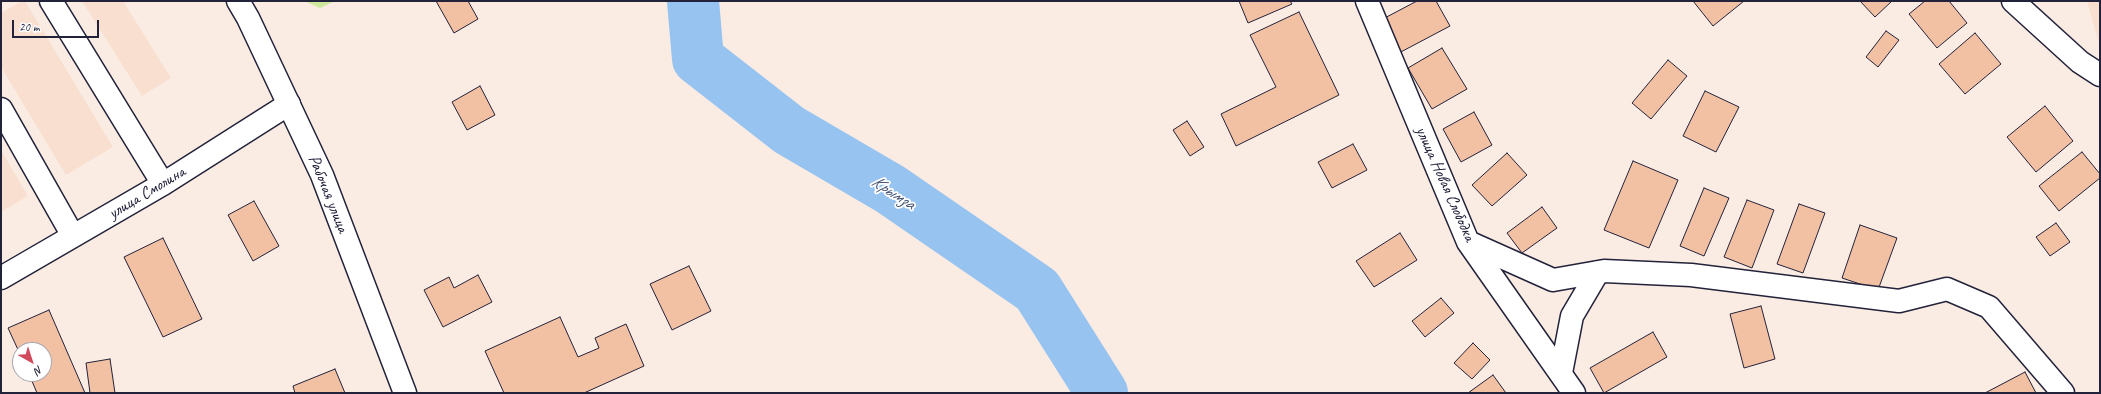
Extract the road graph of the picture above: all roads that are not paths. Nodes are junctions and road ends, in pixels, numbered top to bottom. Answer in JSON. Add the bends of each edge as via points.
{"nodes":[{"id":1,"x":51,"y":1,"type":"edge"},
{"id":2,"x":238,"y":1,"type":"edge"},
{"id":3,"x":1367,"y":1,"type":"edge"},
{"id":4,"x":2013,"y":1,"type":"edge"},
{"id":5,"x":2100,"y":75,"type":"edge"},
{"id":6,"x":289,"y":104,"type":"junction"},
{"id":7,"x":1,"y":109,"type":"edge"},
{"id":8,"x":164,"y":184,"type":"junction"},
{"id":9,"x":73,"y":236,"type":"junction"},
{"id":10,"x":1468,"y":242,"type":"junction"},
{"id":11,"x":1598,"y":272,"type":"junction"},
{"id":12,"x":1,"y":278,"type":"edge"},
{"id":13,"x":1561,"y":373,"type":"junction"},
{"id":14,"x":405,"y":393,"type":"edge"},
{"id":15,"x":1574,"y":393,"type":"edge"},
{"id":16,"x":2063,"y":393,"type":"edge"}],
"edges":[{"from":1,"to":8,"type":"street"},
{"from":2,"to":6,"type":"street","name":"Рабочая улица"},
{"from":3,"to":10,"type":"street","name":"улица Новая Слободка"},
{"from":4,"to":5,"type":"street","via":[[2080,62]]},
{"from":6,"to":8,"type":"street","name":"улица Смолина"},
{"from":6,"to":14,"type":"street","name":"Рабочая улица","via":[[322,175]]},
{"from":7,"to":9,"type":"street"},
{"from":8,"to":9,"type":"street","name":"улица Смолина"},
{"from":9,"to":12,"type":"street","name":"улица Смолина"},
{"from":10,"to":11,"type":"street","via":[[1553,280]]},
{"from":10,"to":13,"type":"street","name":"улица Новая Слободка"},
{"from":11,"to":13,"type":"street","via":[[1572,316]]},
{"from":11,"to":16,"type":"street","via":[[1691,275],[1899,301],[1947,289],[1989,307]]},
{"from":13,"to":15,"type":"street","name":"улица Новая Слободка"}]}
